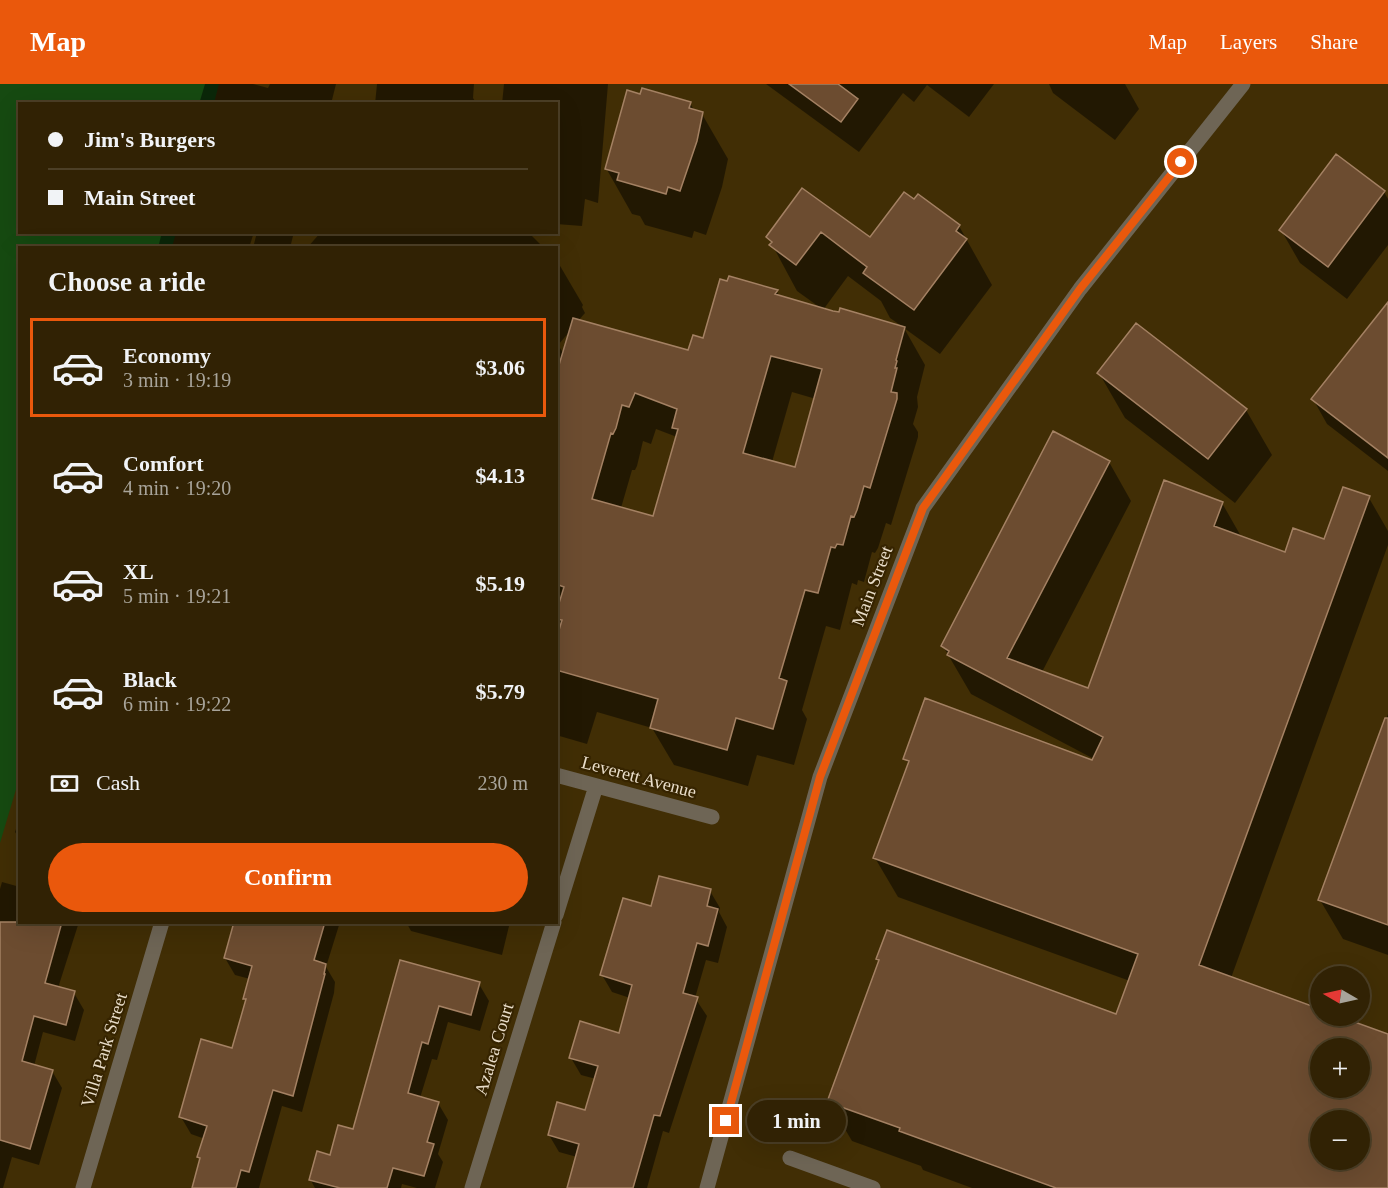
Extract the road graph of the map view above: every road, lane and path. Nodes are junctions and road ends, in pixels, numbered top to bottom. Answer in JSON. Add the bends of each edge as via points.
{"nodes":[{"id":1,"x":1242,"y":84,"type":"edge"},
{"id":2,"x":558,"y":776,"type":"edge"},
{"id":3,"x":596,"y":786,"type":"junction"},
{"id":4,"x":712,"y":817,"type":"dead end"},
{"id":5,"x":558,"y":909,"type":"edge"},
{"id":6,"x":161,"y":924,"type":"edge"},
{"id":7,"x":553,"y":924,"type":"edge"},
{"id":8,"x":790,"y":1158,"type":"dead end"},
{"id":9,"x":83,"y":1188,"type":"edge"},
{"id":10,"x":472,"y":1188,"type":"edge"},
{"id":11,"x":707,"y":1188,"type":"edge"},
{"id":12,"x":873,"y":1188,"type":"edge"}],
"edges":[{"from":1,"to":11,"type":"street","name":"Main Street","via":[[1080,289],[923,508],[820,777]]},
{"from":2,"to":3,"type":"street","name":"Leverett Avenue"},
{"from":3,"to":4,"type":"street","name":"Leverett Avenue"},
{"from":3,"to":5,"type":"street"},
{"from":6,"to":9,"type":"street","name":"Villa Park Street"},
{"from":7,"to":10,"type":"street","name":"Azalea Court"},
{"from":8,"to":12,"type":"street"}]}
